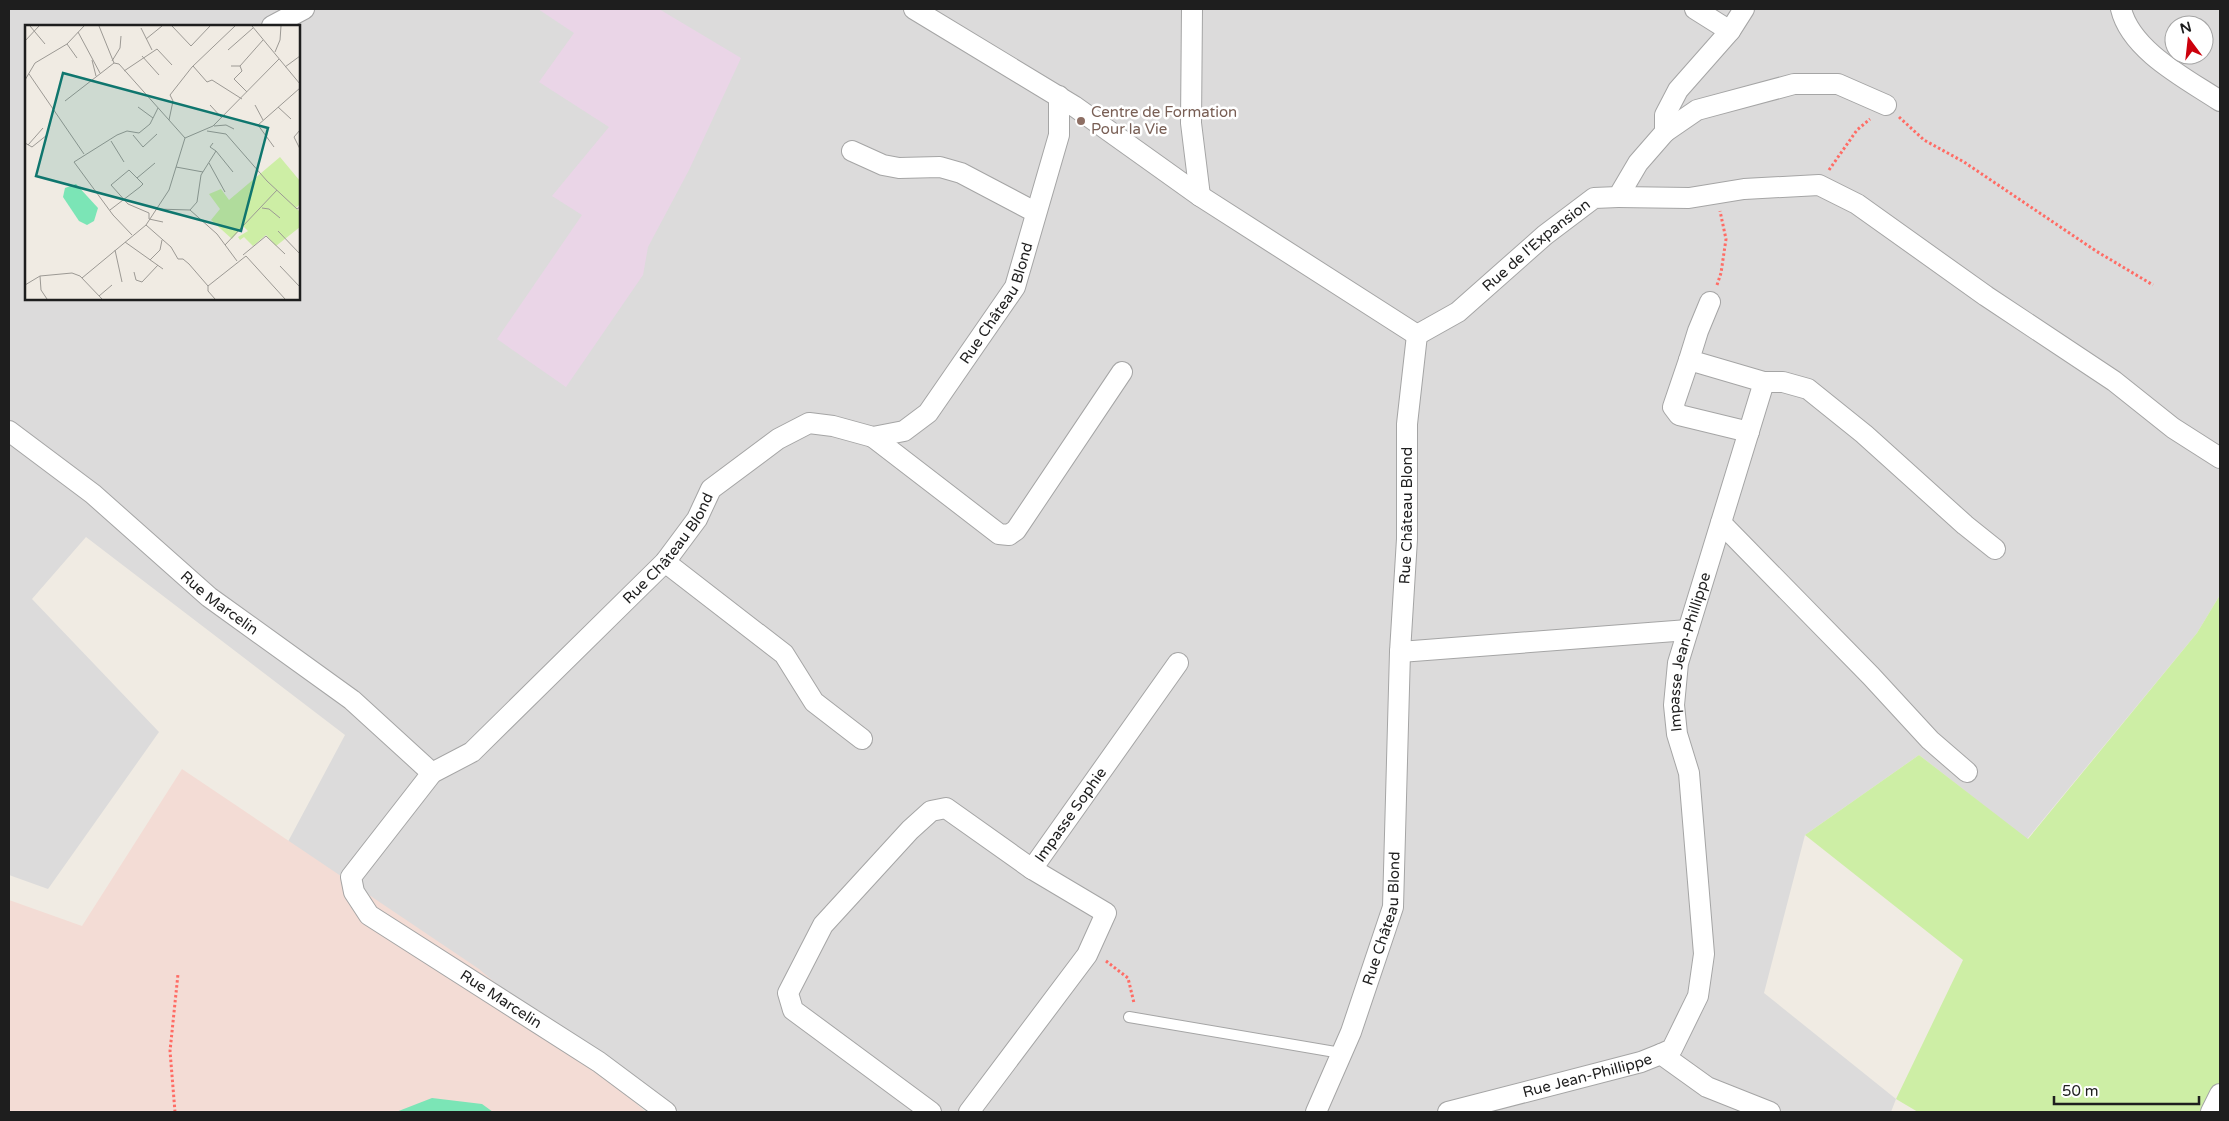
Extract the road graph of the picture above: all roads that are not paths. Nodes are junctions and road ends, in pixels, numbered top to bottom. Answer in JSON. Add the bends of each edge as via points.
{"nodes":[{"id":1,"x":304,"y":9,"type":"edge"},
{"id":2,"x":914,"y":9,"type":"edge"},
{"id":3,"x":1192,"y":9,"type":"edge"},
{"id":4,"x":1695,"y":9,"type":"edge"},
{"id":5,"x":1744,"y":9,"type":"edge"},
{"id":6,"x":2121,"y":9,"type":"edge"},
{"id":7,"x":274,"y":25,"type":"edge"},
{"id":8,"x":1730,"y":31,"type":"junction"},
{"id":9,"x":1059,"y":96,"type":"junction"},
{"id":10,"x":2220,"y":101,"type":"edge"},
{"id":11,"x":1886,"y":105,"type":"road end"},
{"id":12,"x":1665,"y":132,"type":"junction"},
{"id":13,"x":852,"y":151,"type":"dead end"},
{"id":14,"x":1200,"y":196,"type":"junction"},
{"id":15,"x":1618,"y":197,"type":"junction"},
{"id":16,"x":1035,"y":212,"type":"junction"},
{"id":17,"x":1710,"y":302,"type":"road end"},
{"id":18,"x":1417,"y":335,"type":"junction"},
{"id":19,"x":1689,"y":360,"type":"junction"},
{"id":20,"x":1122,"y":372,"type":"dead end"},
{"id":21,"x":1764,"y":382,"type":"junction"},
{"id":22,"x":9,"y":431,"type":"edge"},
{"id":23,"x":1749,"y":432,"type":"junction"},
{"id":24,"x":873,"y":437,"type":"junction"},
{"id":25,"x":2220,"y":458,"type":"edge"},
{"id":26,"x":1721,"y":524,"type":"junction"},
{"id":27,"x":1996,"y":549,"type":"dead end"},
{"id":28,"x":665,"y":562,"type":"junction"},
{"id":29,"x":1688,"y":630,"type":"junction"},
{"id":30,"x":1400,"y":652,"type":"junction"},
{"id":31,"x":1178,"y":663,"type":"dead end"},
{"id":32,"x":862,"y":739,"type":"dead end"},
{"id":33,"x":1967,"y":772,"type":"dead end"},
{"id":34,"x":432,"y":773,"type":"junction"},
{"id":35,"x":1032,"y":869,"type":"junction"},
{"id":36,"x":351,"y":876,"type":"joint"},
{"id":37,"x":1134,"y":1018,"type":"road end"},
{"id":38,"x":1341,"y":1053,"type":"junction"},
{"id":39,"x":1661,"y":1054,"type":"junction"},
{"id":40,"x":2220,"y":1094,"type":"edge"},
{"id":41,"x":666,"y":1112,"type":"edge"},
{"id":42,"x":931,"y":1112,"type":"edge"},
{"id":43,"x":969,"y":1112,"type":"edge"},
{"id":44,"x":1316,"y":1112,"type":"edge"},
{"id":45,"x":1448,"y":1112,"type":"edge"},
{"id":46,"x":1770,"y":1112,"type":"edge"},
{"id":47,"x":2210,"y":1112,"type":"edge"}],
"edges":[{"from":1,"to":7,"type":"street"},
{"from":2,"to":9,"type":"street"},
{"from":3,"to":14,"type":"street","via":[[1191,123]]},
{"from":4,"to":8,"type":"street"},
{"from":5,"to":8,"type":"street"},
{"from":6,"to":10,"type":"street","via":[[2124,20],[2149,53]]},
{"from":8,"to":12,"type":"street","via":[[1678,90],[1665,115]]},
{"from":9,"to":14,"type":"street"},
{"from":9,"to":16,"type":"street","name":"Rue Château Blond","via":[[1059,135]]},
{"from":11,"to":12,"type":"street","via":[[1838,84],[1794,84],[1698,110]]},
{"from":12,"to":15,"type":"street","via":[[1638,163]]},
{"from":13,"to":16,"type":"street","via":[[883,165],[940,167],[961,173]]},
{"from":14,"to":18,"type":"street"},
{"from":15,"to":18,"type":"street","name":"Rue de l'Expansion","via":[[1594,198],[1545,235],[1458,312]]},
{"from":15,"to":25,"type":"street","name":"Rue de l'Expansion","via":[[1689,198],[1744,189],[1819,185],[1864,209],[1986,296],[2114,381],[2172,428]]},
{"from":16,"to":24,"type":"street","name":"Rue Château Blond","via":[[1015,287],[928,412],[904,431]]},
{"from":17,"to":19,"type":"street"},
{"from":18,"to":30,"type":"street","name":"Rue Château Blond","via":[[1407,424],[1407,539]]},
{"from":19,"to":21,"type":"street"},
{"from":19,"to":23,"type":"street","via":[[1673,407],[1679,415]]},
{"from":20,"to":24,"type":"street","via":[[1016,530],[1008,535],[1000,534],[974,516]]},
{"from":21,"to":23,"type":"street","name":"Impasse Jean-Phillippe"},
{"from":21,"to":27,"type":"street","via":[[1783,382],[1808,389]]},
{"from":22,"to":34,"type":"street","name":"Rue Marcelin","via":[[93,494],[209,597],[352,700]]},
{"from":23,"to":26,"type":"street","name":"Impasse Jean-Phillippe"},
{"from":24,"to":28,"type":"street","name":"Rue Château Blond","via":[[809,423],[778,439],[711,489],[697,519]]},
{"from":26,"to":29,"type":"street","name":"Impasse Jean-Phillippe"},
{"from":26,"to":33,"type":"street","via":[[1930,740]]},
{"from":28,"to":32,"type":"street","via":[[784,654],[814,702]]},
{"from":28,"to":34,"type":"street","name":"Rue Château Blond","via":[[472,752]]},
{"from":29,"to":30,"type":"street"},
{"from":29,"to":39,"type":"street","name":"Impasse Jean-Phillippe","via":[[1678,663],[1674,704],[1677,734],[1689,773],[1704,954],[1698,996],[1672,1049]]},
{"from":30,"to":38,"type":"street","name":"Rue Château Blond","via":[[1393,907]]},
{"from":31,"to":35,"type":"street","name":"Impasse Sophie"},
{"from":34,"to":36,"type":"street","name":"Rue Château Blond"},
{"from":35,"to":42,"type":"street","via":[[946,808],[931,810],[823,925],[788,993],[793,1010]]},
{"from":35,"to":43,"type":"street","name":"Impasse Sophie","via":[[1106,913],[1089,949]]},
{"from":36,"to":41,"type":"street","name":"Rue Marcelin","via":[[354,892],[369,915],[599,1062]]},
{"from":37,"to":38,"type":"lane"},
{"from":38,"to":44,"type":"street","name":"Rue Château Blond"},
{"from":39,"to":45,"type":"street","name":"Rue Jean-Phillippe"},
{"from":39,"to":46,"type":"street","name":"Rue Jean-Phillippe","via":[[1707,1087]]},
{"from":40,"to":47,"type":"street"}]}
